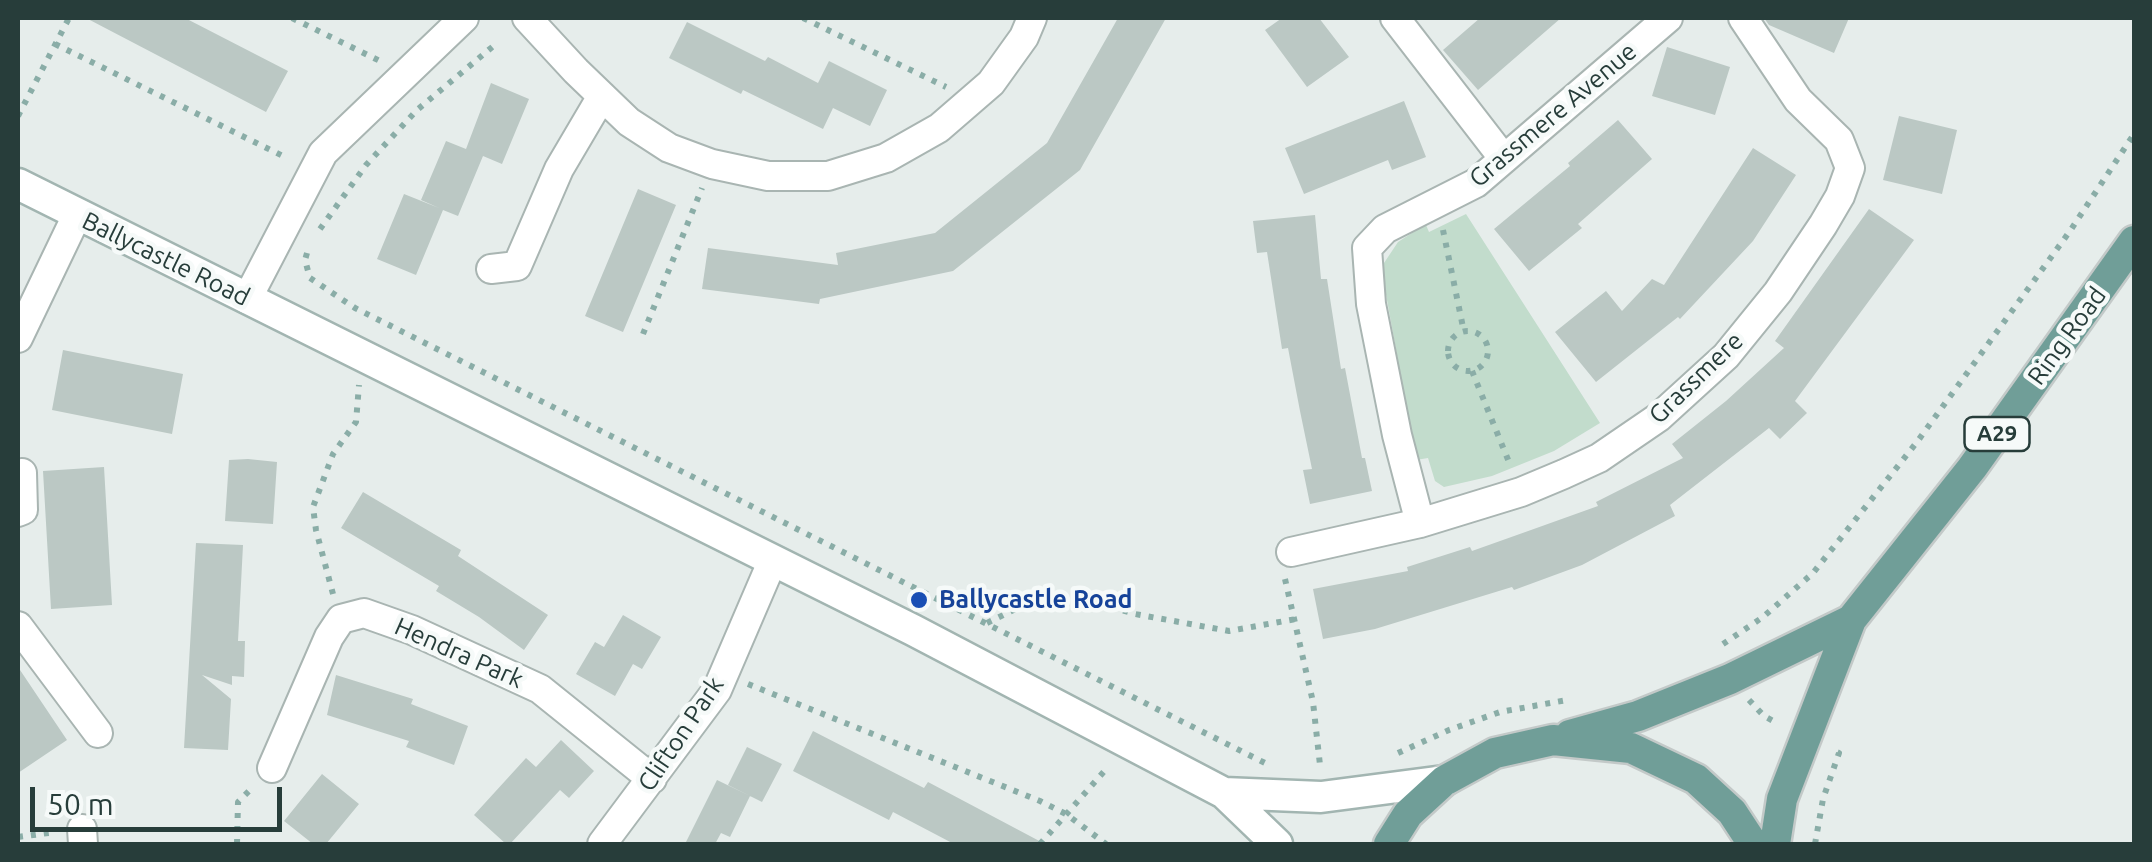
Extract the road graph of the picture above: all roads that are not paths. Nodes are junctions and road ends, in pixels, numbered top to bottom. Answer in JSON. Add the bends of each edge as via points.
{"nodes":[{"id":1,"x":464,"y":18,"type":"edge"},
{"id":2,"x":527,"y":18,"type":"edge"},
{"id":3,"x":1032,"y":18,"type":"edge"},
{"id":4,"x":1395,"y":18,"type":"edge"},
{"id":5,"x":1668,"y":18,"type":"edge"},
{"id":6,"x":1744,"y":18,"type":"edge"},
{"id":7,"x":602,"y":96,"type":"junction"},
{"id":8,"x":1504,"y":159,"type":"junction"},
{"id":9,"x":18,"y":184,"type":"edge"},
{"id":10,"x":78,"y":215,"type":"junction"},
{"id":11,"x":2134,"y":241,"type":"edge"},
{"id":12,"x":491,"y":269,"type":"dead end"},
{"id":13,"x":247,"y":299,"type":"junction"},
{"id":14,"x":18,"y":338,"type":"edge"},
{"id":15,"x":22,"y":473,"type":"dead end"},
{"id":16,"x":18,"y":512,"type":"edge"},
{"id":17,"x":1420,"y":523,"type":"junction"},
{"id":18,"x":1291,"y":552,"type":"road end"},
{"id":19,"x":772,"y":562,"type":"junction"},
{"id":20,"x":1851,"y":620,"type":"junction"},
{"id":21,"x":18,"y":626,"type":"edge"},
{"id":22,"x":98,"y":732,"type":"dead end"},
{"id":23,"x":1553,"y":740,"type":"junction"},
{"id":24,"x":272,"y":768,"type":"road end"},
{"id":25,"x":652,"y":779,"type":"junction"},
{"id":26,"x":1444,"y":781,"type":"junction"},
{"id":27,"x":1224,"y":794,"type":"junction"},
{"id":28,"x":602,"y":844,"type":"edge"},
{"id":29,"x":1277,"y":844,"type":"edge"},
{"id":30,"x":1390,"y":844,"type":"edge"},
{"id":31,"x":1753,"y":844,"type":"edge"},
{"id":32,"x":1775,"y":844,"type":"edge"}],
"edges":[{"from":1,"to":13,"type":"street","via":[[323,154]]},
{"from":2,"to":7,"type":"street"},
{"from":3,"to":7,"type":"street","via":[[991,83],[939,128],[886,158],[828,176],[768,176],[712,164],[669,148]]},
{"from":4,"to":8,"type":"street"},
{"from":5,"to":8,"type":"street","name":"Grassmere Avenue"},
{"from":6,"to":17,"type":"street","name":"Grassmere","via":[[1798,100],[1839,140],[1850,168],[1840,196],[1778,292],[1660,417],[1599,458],[1522,492]]},
{"from":7,"to":12,"type":"street","via":[[517,266]]},
{"from":8,"to":17,"type":"street","name":"Grassmere Avenue","via":[[1476,183],[1386,228],[1367,248],[1371,304]]},
{"from":9,"to":10,"type":"main road","name":"Ballycastle Road"},
{"from":10,"to":13,"type":"main road","name":"Ballycastle Road"},
{"from":10,"to":14,"type":"street"},
{"from":11,"to":20,"type":"main road","name":"Ring Road","number":"A29","via":[[1972,468]]},
{"from":13,"to":19,"type":"main road","name":"Ballycastle Road"},
{"from":15,"to":16,"type":"street"},
{"from":17,"to":18,"type":"street","name":"Grassmere"},
{"from":19,"to":25,"type":"street","name":"Clifton Park","via":[[717,690]]},
{"from":19,"to":27,"type":"main road","name":"Ballycastle Road"},
{"from":20,"to":23,"type":"main road","name":"Ring Road","number":"A29","via":[[1730,679],[1638,716]]},
{"from":20,"to":32,"type":"main road","name":"Ring Road","number":"A29","via":[[1782,798]]},
{"from":21,"to":22,"type":"street"},
{"from":23,"to":26,"type":"main road","number":"A29","via":[[1494,753]]},
{"from":23,"to":31,"type":"main road","number":"A29","via":[[1631,748],[1696,779],[1732,812]]},
{"from":24,"to":25,"type":"street","name":"Hendra Park","via":[[341,619],[364,613],[540,689]]},
{"from":25,"to":28,"type":"street","name":"Clifton Park"},
{"from":26,"to":27,"type":"main road","name":"Ballycastle Road","via":[[1320,797]]},
{"from":26,"to":30,"type":"main road","number":"A29","via":[[1408,814]]},
{"from":27,"to":29,"type":"main road","name":"Ballycastle Road"}]}
